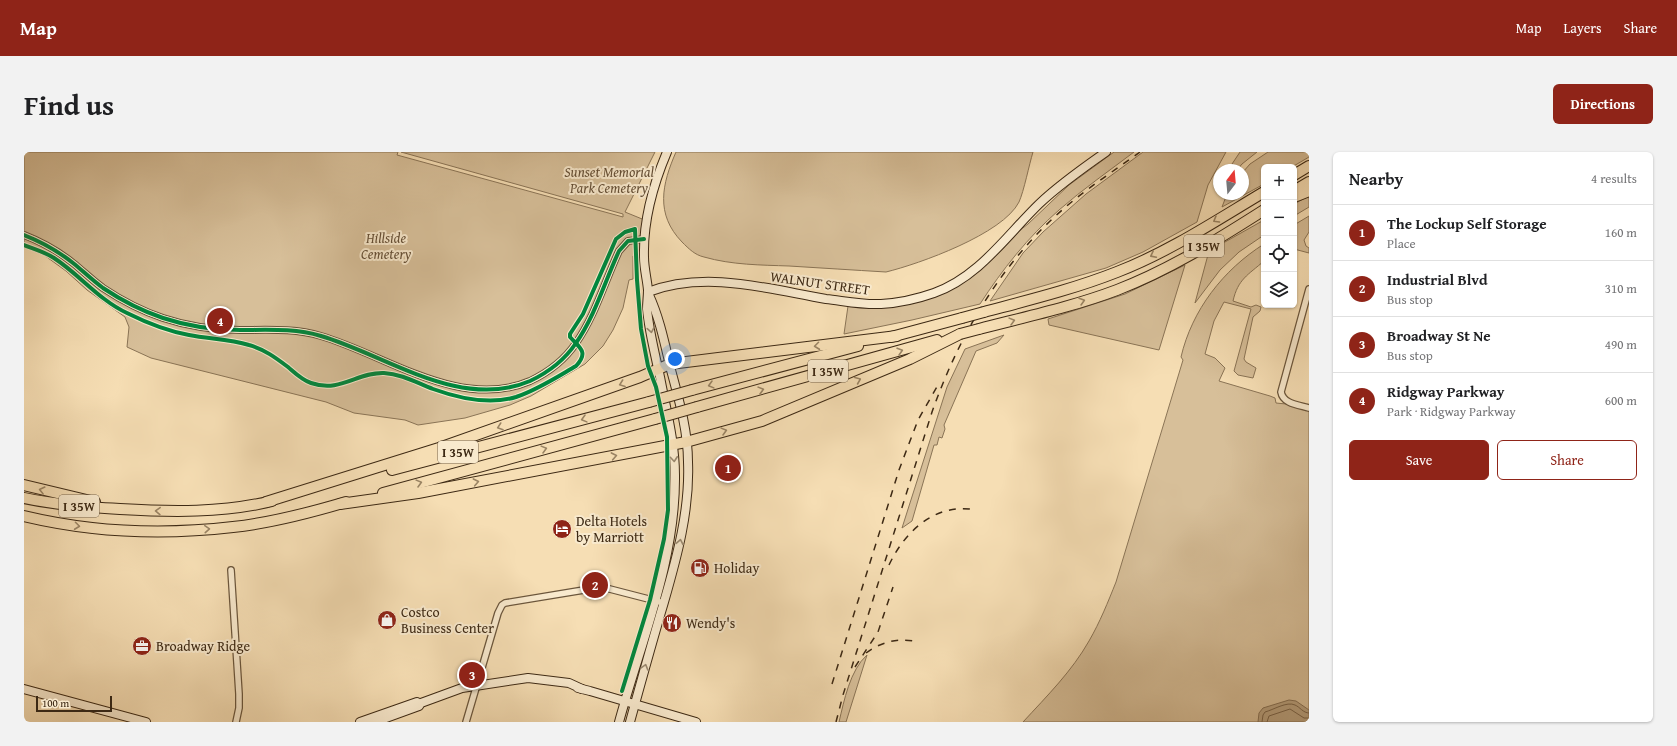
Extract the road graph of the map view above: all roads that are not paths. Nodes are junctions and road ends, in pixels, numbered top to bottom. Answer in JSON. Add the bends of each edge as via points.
{"nodes":[{"id":1,"x":667,"y":152,"type":"edge"},
{"id":2,"x":1106,"y":152,"type":"edge"},
{"id":3,"x":1309,"y":166,"type":"edge"},
{"id":4,"x":1297,"y":173,"type":"edge"},
{"id":5,"x":1309,"y":182,"type":"edge"},
{"id":6,"x":1297,"y":190,"type":"edge"},
{"id":7,"x":1309,"y":191,"type":"edge"},
{"id":8,"x":1261,"y":194,"type":"edge"},
{"id":9,"x":1297,"y":196,"type":"edge"},
{"id":10,"x":1261,"y":212,"type":"edge"},
{"id":11,"x":24,"y":235,"type":"edge"},
{"id":12,"x":644,"y":240,"type":"junction"},
{"id":13,"x":1309,"y":288,"type":"edge"},
{"id":14,"x":648,"y":292,"type":"junction"},
{"id":15,"x":960,"y":334,"type":"junction"},
{"id":16,"x":898,"y":336,"type":"junction"},
{"id":17,"x":670,"y":364,"type":"junction"},
{"id":18,"x":658,"y":368,"type":"junction"},
{"id":19,"x":1309,"y":408,"type":"edge"},
{"id":20,"x":686,"y":442,"type":"junction"},
{"id":21,"x":672,"y":445,"type":"junction"},
{"id":22,"x":24,"y":485,"type":"edge"},
{"id":23,"x":24,"y":498,"type":"edge"},
{"id":24,"x":266,"y":502,"type":"junction"},
{"id":25,"x":340,"y":504,"type":"junction"},
{"id":26,"x":134,"y":510,"type":"junction"},
{"id":27,"x":24,"y":518,"type":"edge"},
{"id":28,"x":231,"y":570,"type":"dead end"},
{"id":29,"x":660,"y":602,"type":"junction"},
{"id":30,"x":477,"y":685,"type":"junction"},
{"id":31,"x":24,"y":689,"type":"edge"},
{"id":32,"x":625,"y":701,"type":"junction"},
{"id":33,"x":421,"y":703,"type":"junction"},
{"id":34,"x":634,"y":704,"type":"junction"},
{"id":35,"x":146,"y":722,"type":"edge"},
{"id":36,"x":236,"y":722,"type":"edge"},
{"id":37,"x":360,"y":722,"type":"edge"},
{"id":38,"x":375,"y":722,"type":"edge"},
{"id":39,"x":466,"y":722,"type":"edge"},
{"id":40,"x":619,"y":722,"type":"edge"},
{"id":41,"x":630,"y":722,"type":"edge"},
{"id":42,"x":696,"y":722,"type":"edge"}],
"edges":[{"from":1,"to":12,"type":"main road","via":[[653,190]]},
{"from":2,"to":14,"type":"main road","name":"WALNUT STREET","via":[[1040,204],[974,270],[935,292],[912,300],[880,304],[848,302],[729,282],[696,281],[666,285]]},
{"from":3,"to":4,"type":"highway"},
{"from":5,"to":6,"type":"highway"},
{"from":7,"to":9,"type":"highway"},
{"from":8,"to":16,"type":"highway","number":"I 35W","one_way":true,"bridge":true,"via":[[1187,237],[1094,281]]},
{"from":15,"to":10,"type":"highway","number":"I 35W","one_way":true,"bridge":true,"via":[[1117,290],[1172,265]]},
{"from":11,"to":12,"type":"street","via":[[56,250],[118,297],[164,318],[198,327],[272,329],[312,334],[425,378],[486,390],[520,385],[554,367],[568,354],[587,326],[624,244],[633,240]]},
{"from":12,"to":14,"type":"main road"},
{"from":13,"to":19,"type":"street","via":[[1281,394],[1287,401]]},
{"from":14,"to":17,"type":"main road","via":[[655,307]]},
{"from":14,"to":18,"type":"main road","one_way":true,"via":[[647,307]]},
{"from":20,"to":15,"type":"highway","one_way":true,"via":[[762,421]]},
{"from":25,"to":15,"type":"highway","number":"I 35W","one_way":true,"bridge":true},
{"from":16,"to":17,"type":"highway","one_way":true},
{"from":16,"to":24,"type":"highway","number":"I 35W","one_way":true,"bridge":true},
{"from":17,"to":18,"type":"highway"},
{"from":17,"to":20,"type":"main road"},
{"from":18,"to":21,"type":"main road"},
{"from":18,"to":24,"type":"highway","one_way":true,"via":[[640,377],[439,448]]},
{"from":20,"to":21,"type":"highway"},
{"from":29,"to":20,"type":"main road","one_way":true,"via":[[677,555],[686,501]]},
{"from":25,"to":21,"type":"highway","one_way":true,"via":[[418,493]]},
{"from":21,"to":29,"type":"main road","one_way":true,"via":[[675,474],[674,507]]},
{"from":26,"to":22,"type":"highway","one_way":true},
{"from":23,"to":26,"type":"highway","number":"I 35W","via":[[56,504]]},
{"from":24,"to":26,"type":"highway","number":"I 35W","one_way":true,"via":[[200,511]]},
{"from":27,"to":25,"type":"highway","number":"I 35W","one_way":true,"via":[[115,529],[202,530],[266,522]]},
{"from":28,"to":36,"type":"street","via":[[239,694]]},
{"from":29,"to":30,"type":"street","via":[[602,587],[505,603],[498,613]]},
{"from":29,"to":32,"type":"main road"},
{"from":34,"to":29,"type":"main road","one_way":true},
{"from":30,"to":32,"type":"main road","via":[[515,681],[582,689]]},
{"from":30,"to":33,"type":"main road"},
{"from":30,"to":39,"type":"street"},
{"from":31,"to":35,"type":"main road"},
{"from":32,"to":34,"type":"main road"},
{"from":32,"to":40,"type":"main road"},
{"from":33,"to":37,"type":"main road","via":[[406,705]]},
{"from":33,"to":38,"type":"main road","via":[[419,706]]},
{"from":34,"to":41,"type":"main road"},
{"from":34,"to":42,"type":"main road"}]}
